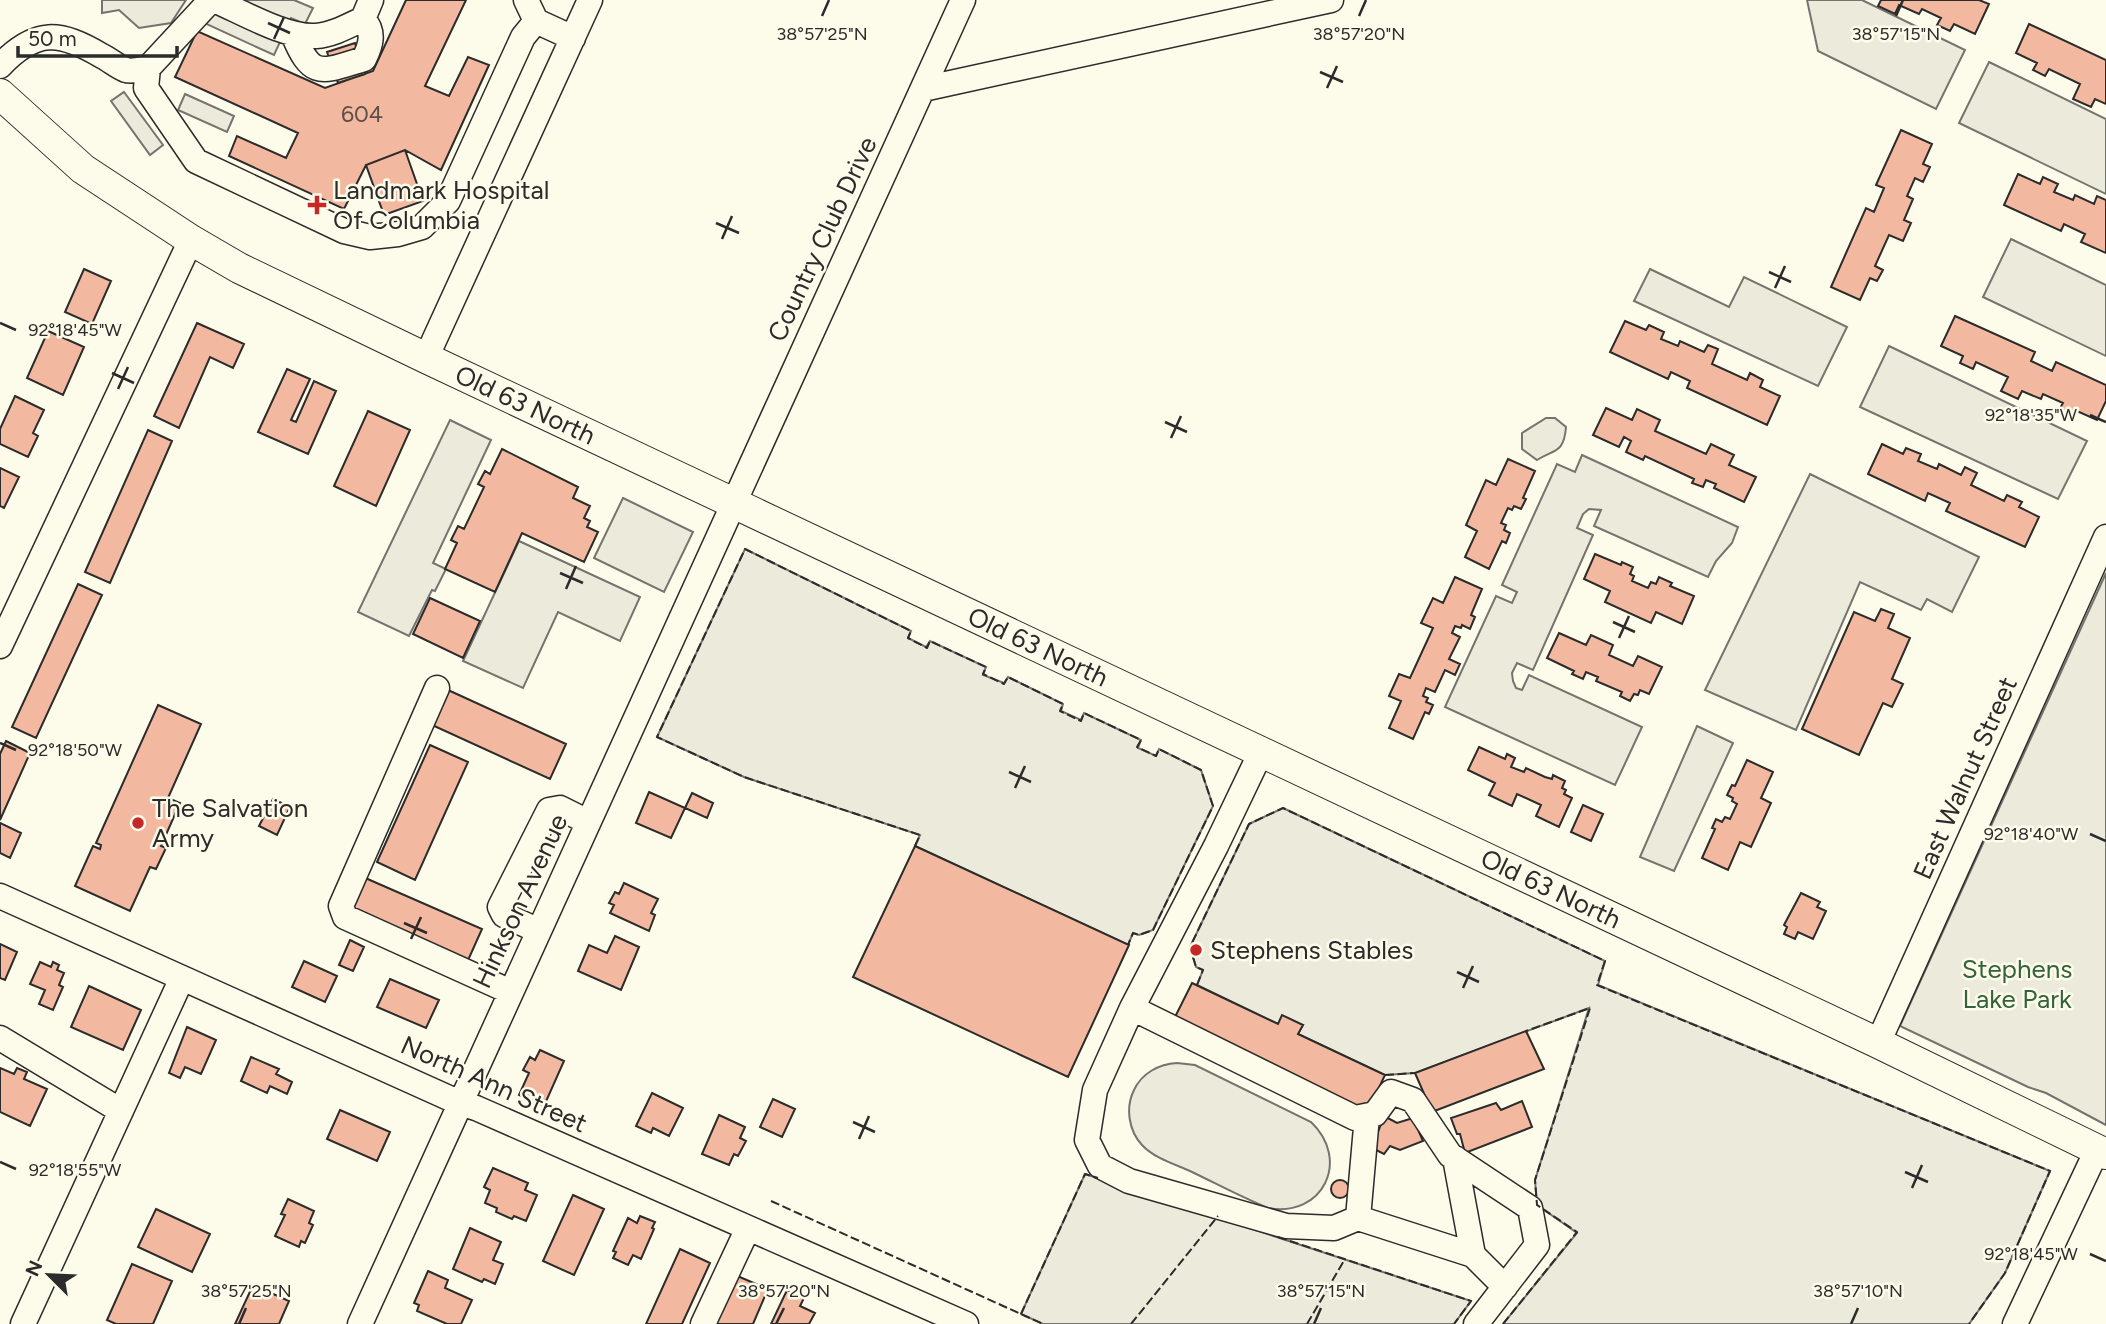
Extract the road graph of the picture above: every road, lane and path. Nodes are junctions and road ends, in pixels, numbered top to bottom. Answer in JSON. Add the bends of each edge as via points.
{"nodes":[{"id":1,"x":212,"y":0,"type":"edge"},
{"id":2,"x":590,"y":0,"type":"edge"},
{"id":3,"x":964,"y":0,"type":"edge"},
{"id":4,"x":1331,"y":0,"type":"edge"},
{"id":5,"x":367,"y":10,"type":"edge"},
{"id":6,"x":531,"y":10,"type":"edge"},
{"id":7,"x":293,"y":34,"type":"junction"},
{"id":8,"x":573,"y":38,"type":"junction"},
{"id":9,"x":0,"y":66,"type":"edge"},
{"id":10,"x":148,"y":68,"type":"junction"},
{"id":11,"x":923,"y":89,"type":"junction"},
{"id":12,"x":0,"y":94,"type":"edge"},
{"id":13,"x":191,"y":240,"type":"junction"},
{"id":14,"x":426,"y":358,"type":"junction"},
{"id":15,"x":734,"y":502,"type":"junction"},
{"id":16,"x":2106,"y":537,"type":"edge"},
{"id":17,"x":0,"y":646,"type":"edge"},
{"id":18,"x":437,"y":688,"type":"dead end"},
{"id":19,"x":1261,"y":752,"type":"junction"},
{"id":20,"x":588,"y":822,"type":"junction"},
{"id":21,"x":0,"y":896,"type":"edge"},
{"id":22,"x":539,"y":931,"type":"junction"},
{"id":23,"x":182,"y":978,"type":"junction"},
{"id":24,"x":511,"y":992,"type":"junction"},
{"id":25,"x":1132,"y":1008,"type":"junction"},
{"id":26,"x":0,"y":1038,"type":"edge"},
{"id":27,"x":1878,"y":1043,"type":"junction"},
{"id":28,"x":460,"y":1103,"type":"junction"},
{"id":29,"x":121,"y":1111,"type":"junction"},
{"id":30,"x":1367,"y":1116,"type":"junction"},
{"id":31,"x":2102,"y":1152,"type":"edge"},
{"id":32,"x":1455,"y":1158,"type":"junction"},
{"id":33,"x":1358,"y":1218,"type":"junction"},
{"id":34,"x":748,"y":1228,"type":"junction"},
{"id":35,"x":1473,"y":1255,"type":"junction"},
{"id":36,"x":1505,"y":1287,"type":"junction"},
{"id":37,"x":962,"y":1323,"type":"edge"},
{"id":38,"x":23,"y":1324,"type":"edge"},
{"id":39,"x":360,"y":1324,"type":"edge"},
{"id":40,"x":704,"y":1324,"type":"edge"},
{"id":41,"x":1476,"y":1324,"type":"edge"},
{"id":42,"x":2015,"y":1324,"type":"edge"}],
"edges":[{"from":1,"to":7,"type":"street"},
{"from":1,"to":10,"type":"street"},
{"from":2,"to":8,"type":"street"},
{"from":3,"to":11,"type":"street","name":"Country Club Drive"},
{"from":4,"to":11,"type":"street"},
{"from":5,"to":7,"type":"street","via":[[342,29],[316,36]]},
{"from":5,"to":7,"type":"street","via":[[370,46],[364,59],[325,71],[313,67]]},
{"from":6,"to":8,"type":"street"},
{"from":6,"to":10,"type":"street","via":[[448,201],[422,227],[398,234],[370,237],[344,230],[196,160],[146,88]]},
{"from":8,"to":14,"type":"street"},
{"from":9,"to":10,"type":"street","via":[[40,38],[59,36],[128,71]]},
{"from":11,"to":15,"type":"street","name":"Country Club Drive"},
{"from":12,"to":13,"type":"main road","name":"Old 63 North","via":[[83,169]]},
{"from":13,"to":14,"type":"main road","name":"Old 63 North"},
{"from":13,"to":17,"type":"street"},
{"from":14,"to":15,"type":"main road","name":"Old 63 North"},
{"from":15,"to":19,"type":"main road","name":"Old 63 North"},
{"from":15,"to":20,"type":"street","name":"Hinkson Avenue"},
{"from":16,"to":27,"type":"street","name":"East Walnut Street"},
{"from":18,"to":24,"type":"street","via":[[341,906],[345,917]]},
{"from":19,"to":25,"type":"street"},
{"from":19,"to":27,"type":"main road","name":"Old 63 North"},
{"from":20,"to":22,"type":"street","name":"Hinkson Avenue"},
{"from":20,"to":22,"type":"street","via":[[560,808],[549,810],[500,907],[504,915]]},
{"from":21,"to":23,"type":"street","name":"North Ann Street"},
{"from":22,"to":24,"type":"street","name":"Hinkson Avenue"},
{"from":23,"to":28,"type":"street","name":"North Ann Street"},
{"from":23,"to":29,"type":"street"},
{"from":24,"to":28,"type":"street","name":"Hinkson Avenue"},
{"from":25,"to":30,"type":"street","via":[[1356,1118]]},
{"from":25,"to":33,"type":"street","via":[[1095,1090],[1087,1140],[1100,1166],[1129,1181],[1286,1226],[1334,1228]]},
{"from":26,"to":29,"type":"street"},
{"from":27,"to":31,"type":"main road","name":"Old 63 North"},
{"from":28,"to":34,"type":"street","name":"North Ann Street"},
{"from":28,"to":39,"type":"street","name":"Hinkson Avenue"},
{"from":29,"to":38,"type":"street"},
{"from":30,"to":32,"type":"street","via":[[1375,1114],[1391,1092],[1413,1100]]},
{"from":30,"to":33,"type":"street"},
{"from":31,"to":42,"type":"street"},
{"from":32,"to":35,"type":"street"},
{"from":32,"to":36,"type":"street","via":[[1531,1208],[1537,1245]]},
{"from":33,"to":35,"type":"street"},
{"from":34,"to":37,"type":"street","name":"North Ann Street"},
{"from":34,"to":40,"type":"street"},
{"from":35,"to":36,"type":"street"},
{"from":36,"to":41,"type":"street"}]}
